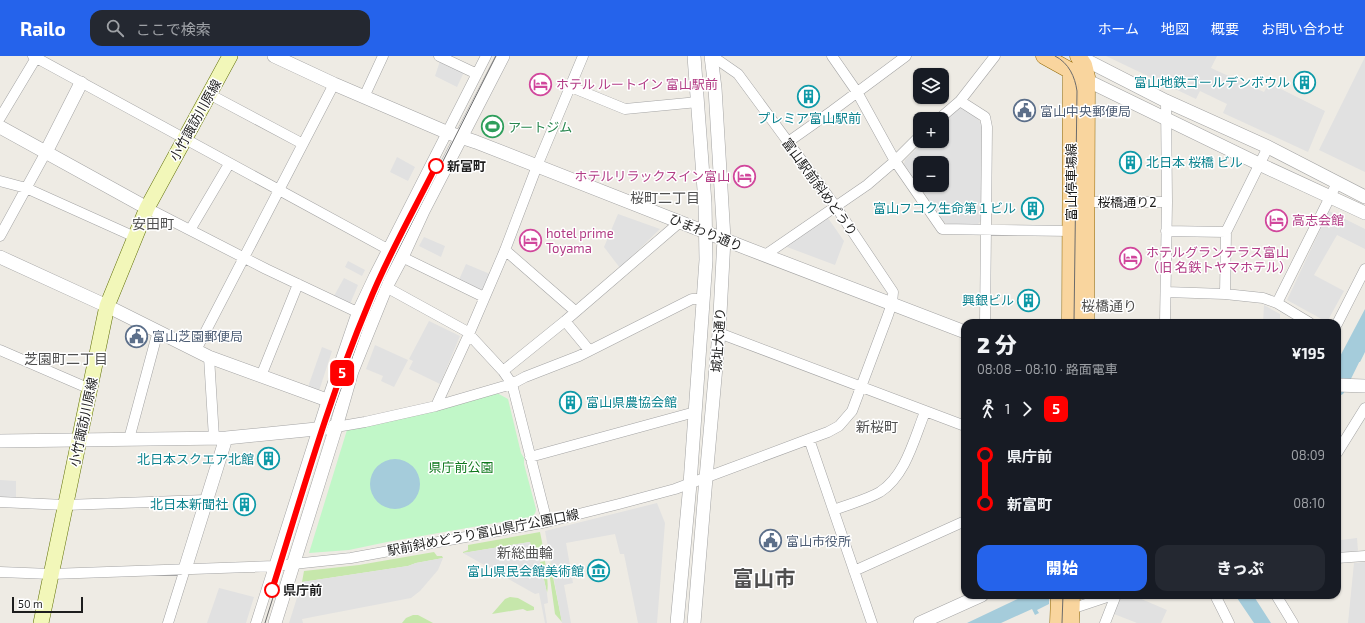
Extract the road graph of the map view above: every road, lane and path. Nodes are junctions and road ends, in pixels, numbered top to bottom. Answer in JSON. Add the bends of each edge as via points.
{"nodes":[{"id":1,"x":230,"y":56,"type":"edge"},
{"id":2,"x":274,"y":56,"type":"edge"},
{"id":3,"x":383,"y":56,"type":"edge"},
{"id":4,"x":439,"y":56,"type":"edge"},
{"id":5,"x":486,"y":56,"type":"edge"},
{"id":6,"x":502,"y":56,"type":"edge"},
{"id":7,"x":583,"y":56,"type":"edge"},
{"id":8,"x":694,"y":56,"type":"edge"},
{"id":9,"x":708,"y":56,"type":"edge"},
{"id":10,"x":712,"y":56,"type":"edge"},
{"id":11,"x":832,"y":56,"type":"edge"},
{"id":12,"x":906,"y":56,"type":"edge"},
{"id":13,"x":995,"y":56,"type":"edge"},
{"id":14,"x":1044,"y":56,"type":"edge"},
{"id":15,"x":1078,"y":56,"type":"edge"},
{"id":16,"x":34,"y":57,"type":"edge"},
{"id":17,"x":50,"y":60,"type":"edge"},
{"id":18,"x":1071,"y":71,"type":"junction"},
{"id":19,"x":477,"y":74,"type":"junction"},
{"id":20,"x":1087,"y":80,"type":"junction"},
{"id":21,"x":81,"y":83,"type":"junction"},
{"id":22,"x":334,"y":84,"type":"junction"},
{"id":23,"x":570,"y":87,"type":"junction"},
{"id":24,"x":858,"y":92,"type":"junction"},
{"id":25,"x":209,"y":94,"type":"junction"},
{"id":26,"x":364,"y":96,"type":"junction"},
{"id":27,"x":960,"y":101,"type":"junction"},
{"id":28,"x":1166,"y":101,"type":"junction"},
{"id":29,"x":698,"y":102,"type":"junction"},
{"id":30,"x":947,"y":112,"type":"edge"},
{"id":31,"x":0,"y":118,"type":"edge"},
{"id":32,"x":1167,"y":119,"type":"junction"},
{"id":33,"x":0,"y":127,"type":"edge"},
{"id":34,"x":446,"y":132,"type":"junction"},
{"id":35,"x":462,"y":138,"type":"junction"},
{"id":36,"x":185,"y":140,"type":"junction"},
{"id":37,"x":788,"y":142,"type":"junction"},
{"id":38,"x":913,"y":143,"type":"edge"},
{"id":39,"x":303,"y":144,"type":"junction"},
{"id":40,"x":1268,"y":147,"type":"junction"},
{"id":41,"x":46,"y":152,"type":"junction"},
{"id":42,"x":895,"y":162,"type":"junction"},
{"id":43,"x":229,"y":164,"type":"junction"},
{"id":44,"x":1259,"y":164,"type":"junction"},
{"id":45,"x":537,"y":166,"type":"junction"},
{"id":46,"x":0,"y":181,"type":"edge"},
{"id":47,"x":1337,"y":182,"type":"junction"},
{"id":48,"x":26,"y":188,"type":"junction"},
{"id":49,"x":279,"y":191,"type":"junction"},
{"id":50,"x":1330,"y":197,"type":"junction"},
{"id":51,"x":1365,"y":197,"type":"edge"},
{"id":52,"x":1087,"y":202,"type":"junction"},
{"id":53,"x":1167,"y":202,"type":"junction"},
{"id":54,"x":836,"y":207,"type":"junction"},
{"id":55,"x":146,"y":208,"type":"junction"},
{"id":56,"x":1365,"y":213,"type":"edge"},
{"id":57,"x":680,"y":222,"type":"junction"},
{"id":58,"x":190,"y":230,"type":"junction"},
{"id":59,"x":986,"y":230,"type":"junction"},
{"id":60,"x":1071,"y":231,"type":"junction"},
{"id":61,"x":1166,"y":231,"type":"junction"},
{"id":62,"x":707,"y":232,"type":"junction"},
{"id":63,"x":1226,"y":232,"type":"junction"},
{"id":64,"x":0,"y":236,"type":"edge"},
{"id":65,"x":134,"y":237,"type":"junction"},
{"id":66,"x":724,"y":239,"type":"junction"},
{"id":67,"x":387,"y":249,"type":"junction"},
{"id":68,"x":505,"y":250,"type":"junction"},
{"id":69,"x":765,"y":255,"type":"junction"},
{"id":70,"x":0,"y":257,"type":"edge"},
{"id":71,"x":402,"y":257,"type":"junction"},
{"id":72,"x":244,"y":258,"type":"junction"},
{"id":73,"x":1365,"y":269,"type":"edge"},
{"id":74,"x":298,"y":284,"type":"junction"},
{"id":75,"x":386,"y":287,"type":"junction"},
{"id":76,"x":1166,"y":292,"type":"junction"},
{"id":77,"x":1225,"y":294,"type":"junction"},
{"id":78,"x":484,"y":297,"type":"junction"},
{"id":79,"x":703,"y":299,"type":"junction"},
{"id":80,"x":892,"y":303,"type":"junction"},
{"id":81,"x":1277,"y":303,"type":"junction"},
{"id":82,"x":107,"y":306,"type":"junction"},
{"id":83,"x":575,"y":311,"type":"junction"},
{"id":84,"x":357,"y":312,"type":"junction"},
{"id":85,"x":985,"y":319,"type":"edge"},
{"id":86,"x":1070,"y":319,"type":"edge"},
{"id":87,"x":1086,"y":319,"type":"edge"},
{"id":88,"x":1165,"y":319,"type":"edge"},
{"id":89,"x":1303,"y":319,"type":"edge"},
{"id":90,"x":1340,"y":319,"type":"edge"},
{"id":91,"x":565,"y":321,"type":"junction"},
{"id":92,"x":961,"y":330,"type":"edge"},
{"id":93,"x":158,"y":331,"type":"junction"},
{"id":94,"x":469,"y":334,"type":"junction"},
{"id":95,"x":719,"y":334,"type":"junction"},
{"id":96,"x":0,"y":350,"type":"edge"},
{"id":97,"x":196,"y":350,"type":"junction"},
{"id":98,"x":589,"y":350,"type":"junction"},
{"id":99,"x":209,"y":357,"type":"junction"},
{"id":100,"x":502,"y":371,"type":"junction"},
{"id":101,"x":261,"y":376,"type":"junction"},
{"id":102,"x":512,"y":384,"type":"junction"},
{"id":103,"x":1341,"y":384,"type":"edge"},
{"id":104,"x":1364,"y":386,"type":"edge"},
{"id":105,"x":861,"y":387,"type":"junction"},
{"id":106,"x":90,"y":389,"type":"junction"},
{"id":107,"x":326,"y":400,"type":"junction"},
{"id":108,"x":436,"y":406,"type":"junction"},
{"id":109,"x":1365,"y":408,"type":"edge"},
{"id":110,"x":695,"y":412,"type":"junction"},
{"id":111,"x":925,"y":412,"type":"junction"},
{"id":112,"x":961,"y":425,"type":"edge"},
{"id":113,"x":336,"y":427,"type":"junction"},
{"id":114,"x":318,"y":429,"type":"junction"},
{"id":115,"x":220,"y":438,"type":"junction"},
{"id":116,"x":129,"y":439,"type":"junction"},
{"id":117,"x":809,"y":439,"type":"junction"},
{"id":118,"x":79,"y":440,"type":"junction"},
{"id":119,"x":0,"y":441,"type":"edge"},
{"id":120,"x":1341,"y":447,"type":"edge"},
{"id":121,"x":530,"y":457,"type":"junction"},
{"id":122,"x":706,"y":478,"type":"junction"},
{"id":123,"x":690,"y":484,"type":"junction"},
{"id":124,"x":206,"y":500,"type":"junction"},
{"id":125,"x":0,"y":502,"type":"edge"},
{"id":126,"x":65,"y":505,"type":"junction"},
{"id":127,"x":834,"y":510,"type":"junction"},
{"id":128,"x":547,"y":522,"type":"junction"},
{"id":129,"x":961,"y":523,"type":"edge"},
{"id":130,"x":1365,"y":556,"type":"edge"},
{"id":131,"x":1341,"y":558,"type":"edge"},
{"id":132,"x":293,"y":564,"type":"junction"},
{"id":133,"x":274,"y":566,"type":"junction"},
{"id":134,"x":184,"y":569,"type":"junction"},
{"id":135,"x":854,"y":571,"type":"junction"},
{"id":136,"x":0,"y":572,"type":"edge"},
{"id":137,"x":51,"y":574,"type":"junction"},
{"id":138,"x":973,"y":599,"type":"edge"},
{"id":139,"x":1100,"y":599,"type":"edge"},
{"id":140,"x":1115,"y":599,"type":"edge"},
{"id":141,"x":1217,"y":599,"type":"edge"},
{"id":142,"x":1278,"y":599,"type":"edge"},
{"id":143,"x":1064,"y":610,"type":"edge"},
{"id":144,"x":41,"y":623,"type":"edge"},
{"id":145,"x":168,"y":623,"type":"edge"},
{"id":146,"x":256,"y":623,"type":"edge"},
{"id":147,"x":275,"y":623,"type":"edge"},
{"id":148,"x":677,"y":623,"type":"edge"},
{"id":149,"x":694,"y":623,"type":"edge"},
{"id":150,"x":872,"y":623,"type":"edge"},
{"id":151,"x":920,"y":623,"type":"edge"},
{"id":152,"x":1106,"y":623,"type":"edge"},
{"id":153,"x":1229,"y":623,"type":"edge"},
{"id":154,"x":1293,"y":623,"type":"edge"}],
"edges":[{"from":1,"to":25,"type":"main road","name":"小竹諏訪川原線"},
{"from":2,"to":22,"type":"street","name":"ひまわり通り"},
{"from":3,"to":26,"type":"street"},
{"from":4,"to":19,"type":"street"},
{"from":5,"to":19,"type":"street"},
{"from":6,"to":35,"type":"street"},
{"from":7,"to":23,"type":"street"},
{"from":8,"to":9,"type":"street"},
{"from":8,"to":29,"type":"street","name":"城址大通り"},
{"from":10,"to":37,"type":"street","name":"富山駅前斜めどうり","via":[[738,74]]},
{"from":10,"to":66,"type":"street","name":"城址大通り"},
{"from":11,"to":24,"type":"street"},
{"from":12,"to":24,"type":"street"},
{"from":13,"to":27,"type":"street"},
{"from":14,"to":18,"type":"main road"},
{"from":15,"to":18,"type":"street"},
{"from":15,"to":20,"type":"main road","name":"富山停車場線","via":[[1084,65]]},
{"from":15,"to":28,"type":"street"},
{"from":16,"to":17,"type":"street"},
{"from":16,"to":31,"type":"street"},
{"from":17,"to":21,"type":"street"},
{"from":18,"to":20,"type":"street"},
{"from":18,"to":60,"type":"main road","name":"富山停車場線"},
{"from":19,"to":34,"type":"street"},
{"from":20,"to":32,"type":"street"},
{"from":20,"to":52,"type":"main road","name":"富山停車場線"},
{"from":21,"to":36,"type":"street"},
{"from":21,"to":41,"type":"street"},
{"from":22,"to":26,"type":"street","name":"ひまわり通り"},
{"from":22,"to":39,"type":"street"},
{"from":23,"to":29,"type":"street","via":[[625,109]]},
{"from":23,"to":45,"type":"street"},
{"from":24,"to":37,"type":"street"},
{"from":24,"to":42,"type":"street"},
{"from":25,"to":36,"type":"main road","name":"小竹諏訪川原線"},
{"from":25,"to":39,"type":"street"},
{"from":26,"to":34,"type":"street","name":"ひまわり通り"},
{"from":27,"to":30,"type":"street"},
{"from":27,"to":59,"type":"street","via":[[985,117]]},
{"from":28,"to":32,"type":"street"},
{"from":28,"to":40,"type":"street"},
{"from":29,"to":62,"type":"street","name":"城址大通り"},
{"from":32,"to":44,"type":"street"},
{"from":32,"to":53,"type":"street"},
{"from":33,"to":41,"type":"street"},
{"from":34,"to":35,"type":"street","name":"ひまわり通り"},
{"from":34,"to":67,"type":"street"},
{"from":35,"to":45,"type":"street","name":"ひまわり通り"},
{"from":35,"to":71,"type":"street"},
{"from":36,"to":43,"type":"street"},
{"from":36,"to":55,"type":"main road","name":"小竹諏訪川原線"},
{"from":37,"to":54,"type":"street","name":"富山駅前斜めどうり"},
{"from":38,"to":42,"type":"street"},
{"from":39,"to":49,"type":"street"},
{"from":40,"to":44,"type":"street"},
{"from":40,"to":47,"type":"street"},
{"from":41,"to":48,"type":"street"},
{"from":41,"to":55,"type":"street"},
{"from":42,"to":54,"type":"street"},
{"from":42,"to":59,"type":"street","via":[[942,229]]},
{"from":43,"to":49,"type":"street"},
{"from":43,"to":58,"type":"street"},
{"from":44,"to":50,"type":"street"},
{"from":44,"to":63,"type":"street"},
{"from":45,"to":57,"type":"street","name":"ひまわり通り"},
{"from":45,"to":68,"type":"street"},
{"from":46,"to":48,"type":"street"},
{"from":47,"to":50,"type":"street"},
{"from":47,"to":51,"type":"street"},
{"from":48,"to":64,"type":"street"},
{"from":48,"to":65,"type":"street"},
{"from":49,"to":67,"type":"street"},
{"from":49,"to":72,"type":"street"},
{"from":50,"to":56,"type":"street"},
{"from":50,"to":81,"type":"street"},
{"from":52,"to":53,"type":"street","name":"桜橋通り2"},
{"from":52,"to":87,"type":"main road","name":"富山停車場線"},
{"from":53,"to":61,"type":"street"},
{"from":54,"to":69,"type":"street"},
{"from":54,"to":80,"type":"street","name":"富山駅前斜めどうり","via":[[893,292]]},
{"from":55,"to":58,"type":"street"},
{"from":55,"to":65,"type":"main road","name":"小竹諏訪川原線"},
{"from":57,"to":62,"type":"street","name":"ひまわり通り"},
{"from":57,"to":83,"type":"street"},
{"from":58,"to":72,"type":"street"},
{"from":59,"to":60,"type":"street"},
{"from":59,"to":85,"type":"street"},
{"from":60,"to":86,"type":"main road","name":"富山停車場線"},
{"from":61,"to":63,"type":"street"},
{"from":61,"to":76,"type":"street"},
{"from":62,"to":66,"type":"street","name":"ひまわり通り"},
{"from":62,"to":79,"type":"street","name":"城址大通り"},
{"from":63,"to":77,"type":"street"},
{"from":65,"to":82,"type":"main road","name":"小竹諏訪川原線"},
{"from":66,"to":69,"type":"street","name":"ひまわり通り"},
{"from":66,"to":95,"type":"street","name":"城址大通り"},
{"from":67,"to":71,"type":"street"},
{"from":67,"to":84,"type":"street"},
{"from":68,"to":78,"type":"street"},
{"from":68,"to":83,"type":"street"},
{"from":69,"to":80,"type":"street","name":"ひまわり通り"},
{"from":70,"to":82,"type":"street"},
{"from":71,"to":75,"type":"street"},
{"from":71,"to":78,"type":"street"},
{"from":72,"to":74,"type":"street"},
{"from":72,"to":97,"type":"street"},
{"from":73,"to":90,"type":"street"},
{"from":74,"to":84,"type":"street"},
{"from":74,"to":101,"type":"street"},
{"from":75,"to":94,"type":"street"},
{"from":75,"to":113,"type":"street","via":[[352,371]]},
{"from":76,"to":77,"type":"street"},
{"from":76,"to":88,"type":"street"},
{"from":77,"to":81,"type":"street","via":[[1263,298]]},
{"from":78,"to":94,"type":"street"},
{"from":79,"to":98,"type":"street","via":[[692,299]]},
{"from":79,"to":110,"type":"street","name":"城址大通り"},
{"from":80,"to":92,"type":"street","name":"ひまわり通り"},
{"from":80,"to":105,"type":"street","name":"駅前斜めどうり富山県庁公園口線"},
{"from":81,"to":89,"type":"street"},
{"from":82,"to":93,"type":"street"},
{"from":82,"to":106,"type":"main road","name":"小竹諏訪川原線"},
{"from":83,"to":91,"type":"street"},
{"from":84,"to":107,"type":"street"},
{"from":91,"to":98,"type":"street"},
{"from":91,"to":100,"type":"street"},
{"from":93,"to":97,"type":"street"},
{"from":93,"to":116,"type":"street"},
{"from":94,"to":100,"type":"street"},
{"from":94,"to":108,"type":"street"},
{"from":95,"to":105,"type":"street"},
{"from":95,"to":122,"type":"street","name":"城址大通り"},
{"from":96,"to":106,"type":"street"},
{"from":97,"to":99,"type":"street"},
{"from":98,"to":102,"type":"street"},
{"from":99,"to":101,"type":"street"},
{"from":99,"to":115,"type":"street"},
{"from":100,"to":102,"type":"street"},
{"from":101,"to":107,"type":"street"},
{"from":102,"to":108,"type":"street"},
{"from":102,"to":121,"type":"street"},
{"from":103,"to":104,"type":"street"},
{"from":105,"to":111,"type":"street"},
{"from":105,"to":117,"type":"street","name":"駅前斜めどうり富山県庁公園口線","via":[[852,411],[839,426]]},
{"from":106,"to":118,"type":"main road","name":"小竹諏訪川原線"},
{"from":107,"to":114,"type":"street"},
{"from":108,"to":113,"type":"street"},
{"from":109,"to":120,"type":"street"},
{"from":110,"to":121,"type":"street"},
{"from":110,"to":123,"type":"street","name":"城址大通り"},
{"from":111,"to":112,"type":"street"},
{"from":111,"to":127,"type":"street","via":[[906,460],[890,484],[868,498]]},
{"from":113,"to":114,"type":"street"},
{"from":113,"to":132,"type":"street"},
{"from":114,"to":115,"type":"street"},
{"from":114,"to":133,"type":"street"},
{"from":115,"to":116,"type":"street"},
{"from":115,"to":124,"type":"street"},
{"from":116,"to":118,"type":"street"},
{"from":117,"to":122,"type":"street","name":"駅前斜めどうり富山県庁公園口線"},
{"from":117,"to":127,"type":"street"},
{"from":118,"to":119,"type":"street"},
{"from":118,"to":126,"type":"main road","name":"小竹諏訪川原線"},
{"from":121,"to":128,"type":"street"},
{"from":122,"to":123,"type":"street","name":"駅前斜めどうり富山県庁公園口線"},
{"from":122,"to":149,"type":"street","name":"城址大通り"},
{"from":123,"to":128,"type":"street","name":"駅前斜めどうり富山県庁公園口線"},
{"from":123,"to":148,"type":"street","name":"城址大通り"},
{"from":124,"to":126,"type":"street"},
{"from":124,"to":134,"type":"street"},
{"from":125,"to":126,"type":"street"},
{"from":126,"to":137,"type":"main road","name":"小竹諏訪川原線"},
{"from":127,"to":135,"type":"street"},
{"from":128,"to":132,"type":"street","name":"駅前斜めどうり富山県庁公園口線","via":[[351,558]]},
{"from":129,"to":135,"type":"street"},
{"from":130,"to":131,"type":"street"},
{"from":132,"to":133,"type":"street","name":"駅前斜めどうり富山県庁公園口線"},
{"from":132,"to":147,"type":"street"},
{"from":133,"to":134,"type":"street","name":"駅前斜めどうり富山県庁公園口線"},
{"from":133,"to":146,"type":"street"},
{"from":134,"to":137,"type":"street","name":"駅前斜めどうり富山県庁公園口線"},
{"from":134,"to":145,"type":"street"},
{"from":135,"to":150,"type":"street"},
{"from":136,"to":137,"type":"street","name":"駅前斜めどうり富山県庁公園口線"},
{"from":137,"to":144,"type":"main road","name":"小竹諏訪川原線"},
{"from":138,"to":151,"type":"street"},
{"from":139,"to":143,"type":"street"},
{"from":140,"to":152,"type":"street"},
{"from":141,"to":153,"type":"street"},
{"from":142,"to":154,"type":"street"}]}
